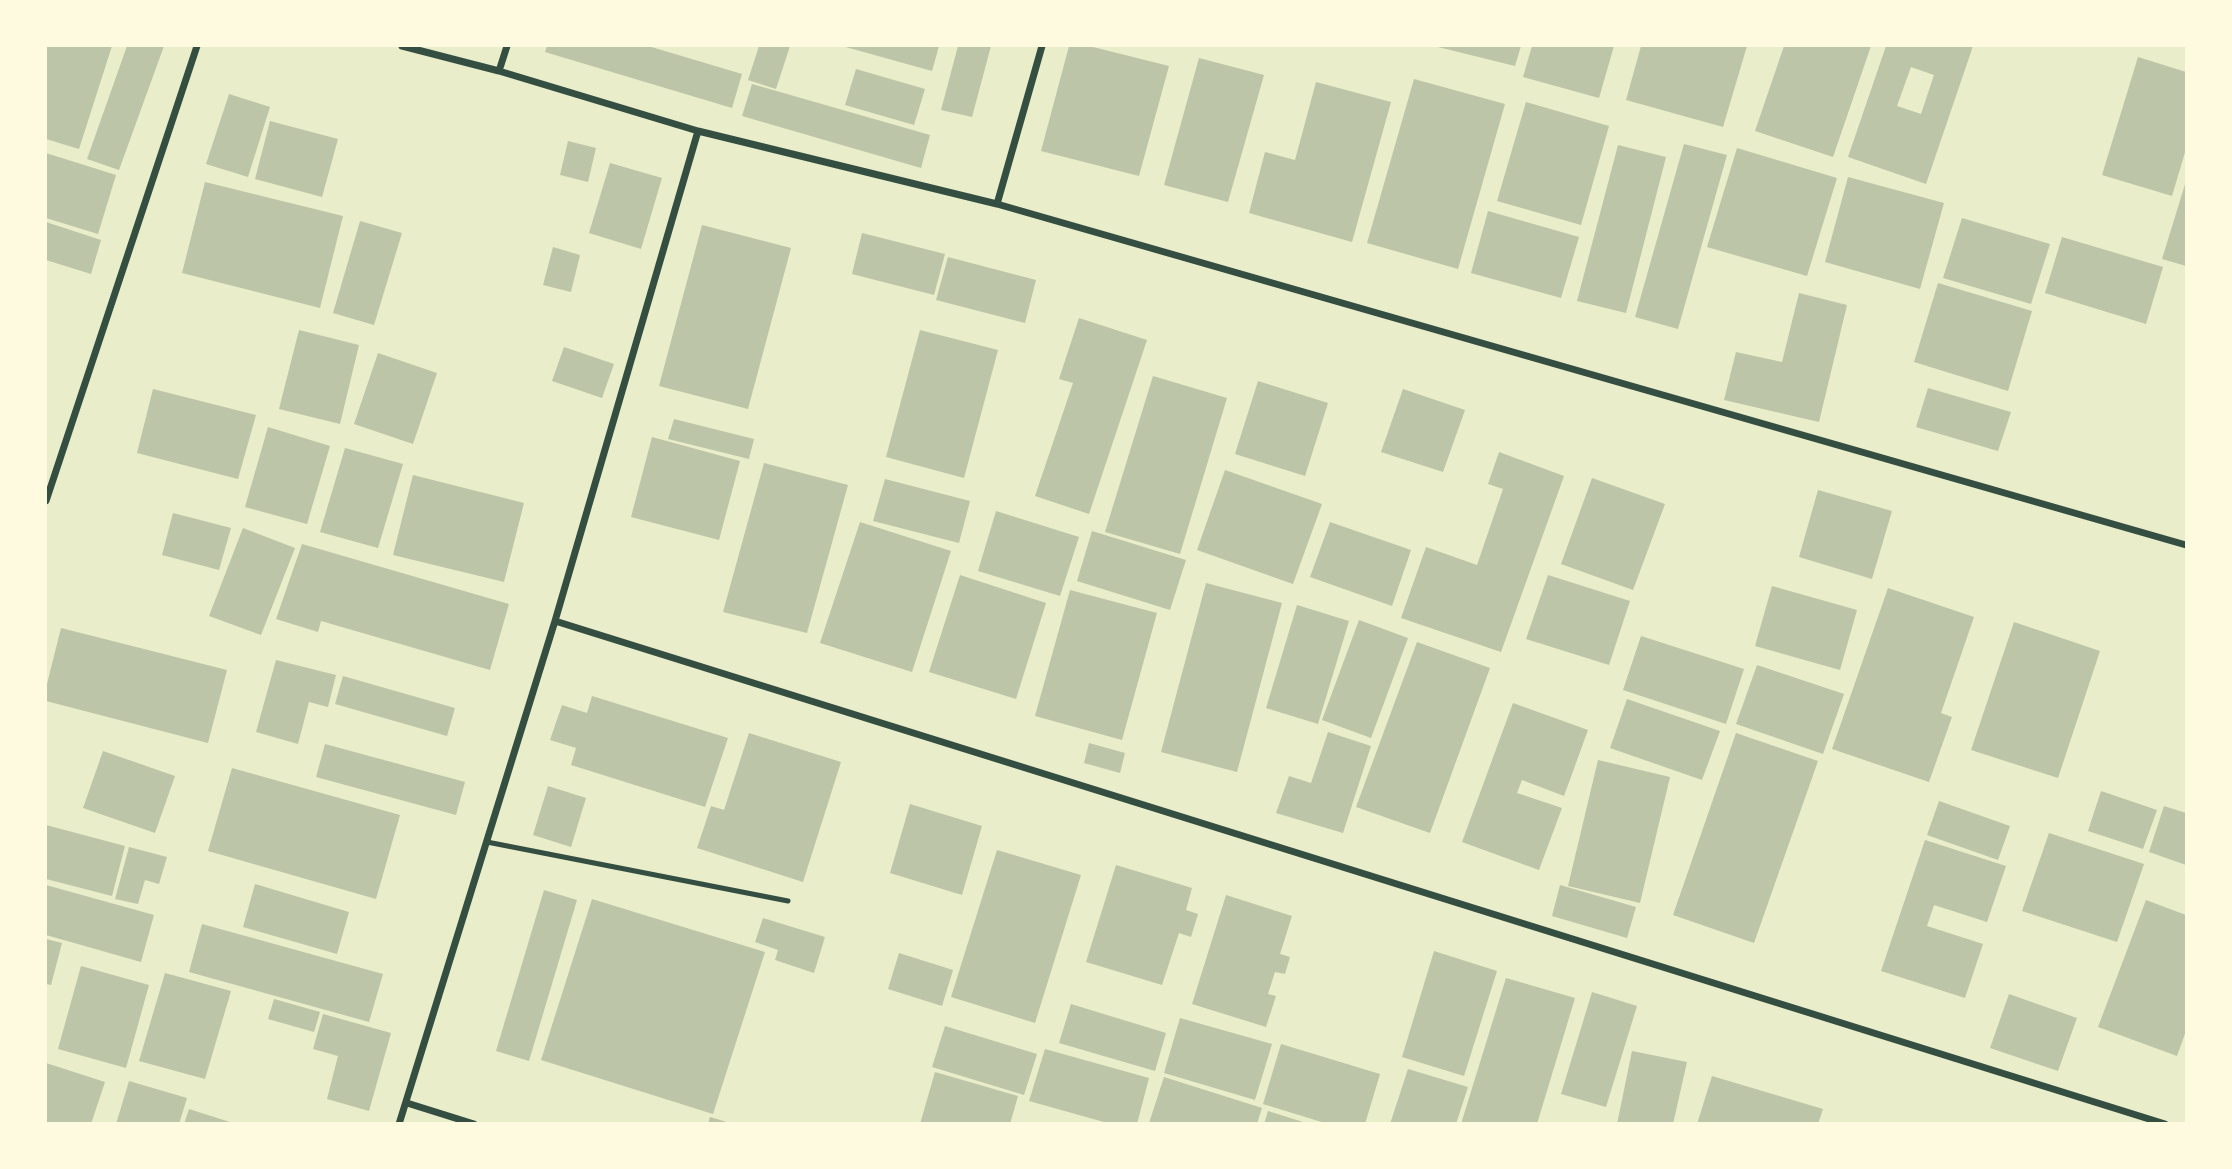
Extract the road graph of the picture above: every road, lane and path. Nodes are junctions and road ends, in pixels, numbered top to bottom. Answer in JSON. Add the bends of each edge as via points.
{"nodes":[{"id":1,"x":197,"y":46,"type":"edge"},
{"id":2,"x":402,"y":46,"type":"edge"},
{"id":3,"x":507,"y":46,"type":"edge"},
{"id":4,"x":1042,"y":46,"type":"edge"},
{"id":5,"x":499,"y":71,"type":"junction"},
{"id":6,"x":698,"y":131,"type":"junction"},
{"id":7,"x":997,"y":204,"type":"junction"},
{"id":8,"x":49,"y":476,"type":"edge"},
{"id":9,"x":46,"y":501,"type":"edge"},
{"id":10,"x":2186,"y":545,"type":"edge"},
{"id":11,"x":555,"y":621,"type":"junction"},
{"id":12,"x":487,"y":842,"type":"junction"},
{"id":13,"x":788,"y":901,"type":"dead end"},
{"id":14,"x":407,"y":1103,"type":"junction"},
{"id":15,"x":399,"y":1124,"type":"edge"},
{"id":16,"x":474,"y":1124,"type":"edge"},
{"id":17,"x":2165,"y":1124,"type":"edge"}],
"edges":[{"from":1,"to":8,"type":"street"},
{"from":2,"to":5,"type":"street"},
{"from":3,"to":5,"type":"street"},
{"from":4,"to":7,"type":"street"},
{"from":5,"to":6,"type":"street"},
{"from":6,"to":7,"type":"street"},
{"from":6,"to":11,"type":"street"},
{"from":7,"to":10,"type":"street"},
{"from":8,"to":9,"type":"street"},
{"from":11,"to":12,"type":"street"},
{"from":11,"to":17,"type":"street"},
{"from":12,"to":13,"type":"lane"},
{"from":12,"to":14,"type":"street"},
{"from":14,"to":15,"type":"street"},
{"from":14,"to":16,"type":"street"}]}
